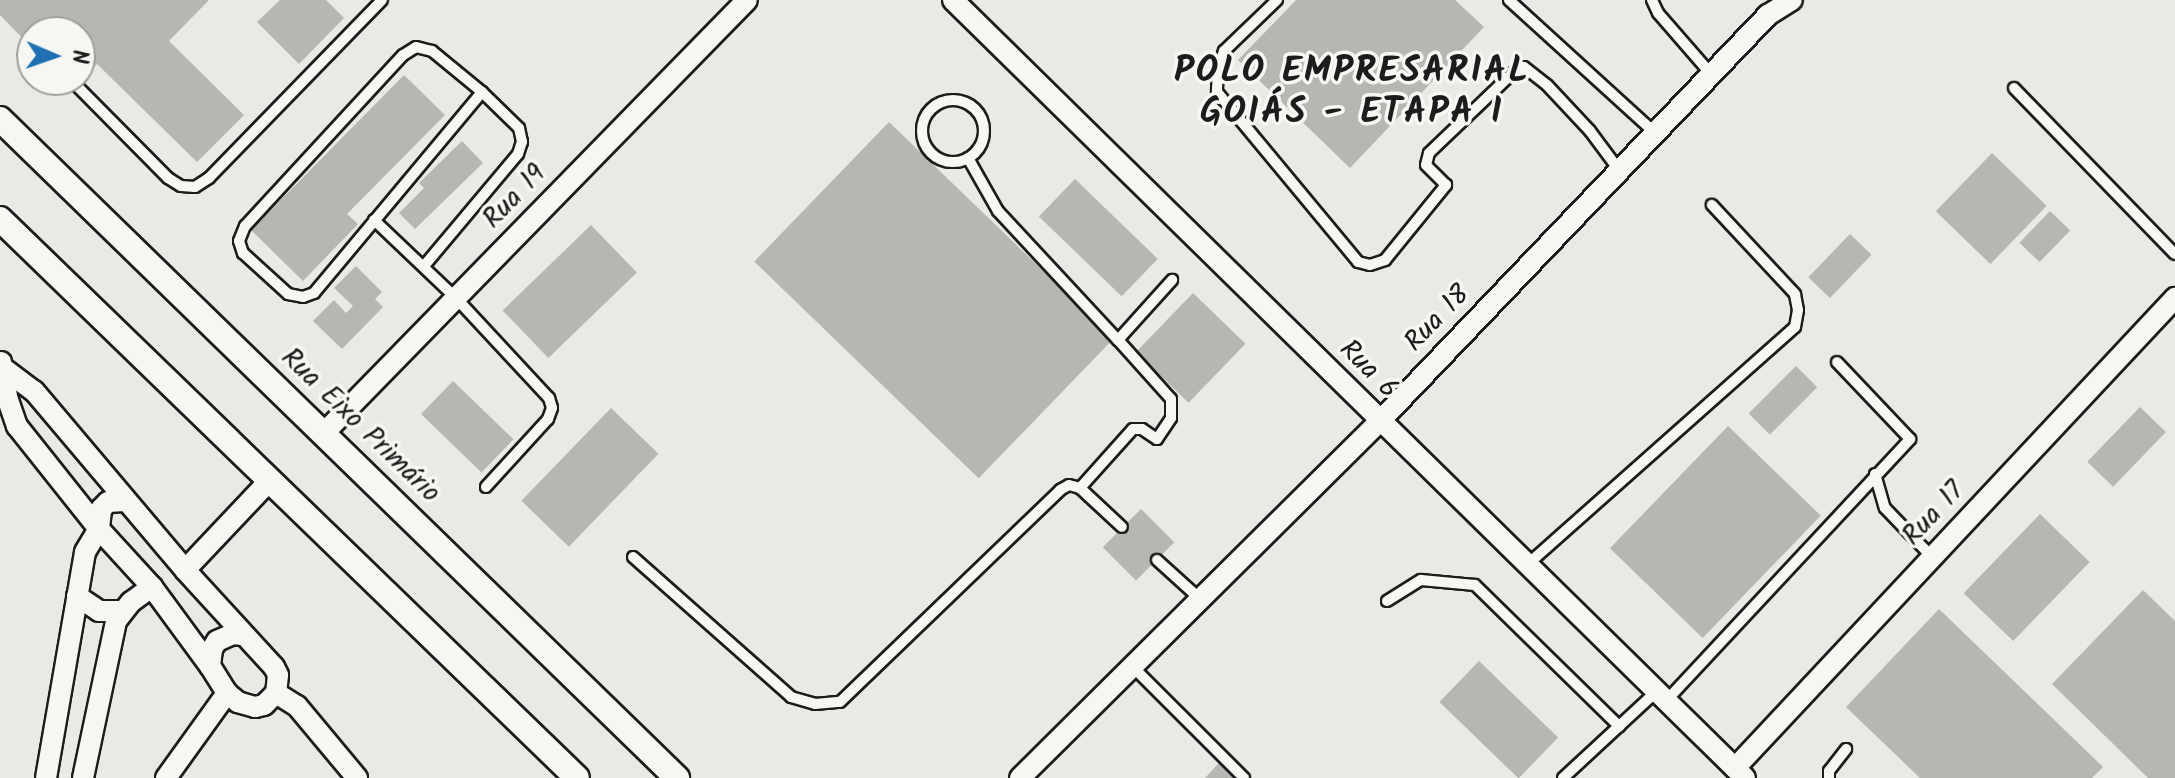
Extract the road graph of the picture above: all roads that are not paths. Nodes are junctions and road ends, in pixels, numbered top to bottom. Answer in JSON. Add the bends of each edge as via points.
{"nodes":[{"id":1,"x":382,"y":0,"type":"edge"},
{"id":2,"x":747,"y":0,"type":"edge"},
{"id":3,"x":953,"y":0,"type":"edge"},
{"id":4,"x":1277,"y":0,"type":"edge"},
{"id":5,"x":1509,"y":0,"type":"edge"},
{"id":6,"x":1652,"y":0,"type":"edge"},
{"id":7,"x":1792,"y":0,"type":"edge"},
{"id":8,"x":1711,"y":74,"type":"junction"},
{"id":9,"x":2014,"y":88,"type":"dead end"},
{"id":10,"x":482,"y":92,"type":"junction"},
{"id":11,"x":87,"y":96,"type":"edge"},
{"id":12,"x":0,"y":119,"type":"edge"},
{"id":13,"x":1655,"y":133,"type":"junction"},
{"id":14,"x":968,"y":158,"type":"junction"},
{"id":15,"x":1619,"y":170,"type":"junction"},
{"id":16,"x":1712,"y":205,"type":"dead end"},
{"id":17,"x":0,"y":219,"type":"edge"},
{"id":18,"x":374,"y":220,"type":"junction"},
{"id":19,"x":2175,"y":254,"type":"edge"},
{"id":20,"x":424,"y":266,"type":"junction"},
{"id":21,"x":1172,"y":280,"type":"dead end"},
{"id":22,"x":456,"y":298,"type":"junction"},
{"id":23,"x":2175,"y":298,"type":"edge"},
{"id":24,"x":1118,"y":340,"type":"junction"},
{"id":25,"x":1837,"y":362,"type":"dead end"},
{"id":26,"x":2,"y":363,"type":"edge"},
{"id":27,"x":1380,"y":421,"type":"junction"},
{"id":28,"x":324,"y":433,"type":"junction"},
{"id":29,"x":1875,"y":474,"type":"junction"},
{"id":30,"x":270,"y":480,"type":"junction"},
{"id":31,"x":486,"y":487,"type":"dead end"},
{"id":32,"x":1080,"y":488,"type":"junction"},
{"id":33,"x":125,"y":501,"type":"junction"},
{"id":34,"x":1122,"y":527,"type":"dead end"},
{"id":35,"x":99,"y":529,"type":"junction"},
{"id":36,"x":633,"y":557,"type":"dead end"},
{"id":37,"x":1932,"y":557,"type":"junction"},
{"id":38,"x":1157,"y":560,"type":"dead end"},
{"id":39,"x":1528,"y":564,"type":"junction"},
{"id":40,"x":185,"y":570,"type":"junction"},
{"id":41,"x":152,"y":587,"type":"junction"},
{"id":42,"x":77,"y":596,"type":"junction"},
{"id":43,"x":1200,"y":599,"type":"junction"},
{"id":44,"x":1387,"y":601,"type":"dead end"},
{"id":45,"x":122,"y":611,"type":"junction"},
{"id":46,"x":242,"y":635,"type":"junction"},
{"id":47,"x":210,"y":666,"type":"junction"},
{"id":48,"x":1133,"y":667,"type":"junction"},
{"id":49,"x":227,"y":693,"type":"junction"},
{"id":50,"x":276,"y":693,"type":"junction"},
{"id":51,"x":1661,"y":696,"type":"junction"},
{"id":52,"x":1619,"y":726,"type":"junction"},
{"id":53,"x":1846,"y":749,"type":"dead end"},
{"id":54,"x":1740,"y":773,"type":"edge"},
{"id":55,"x":46,"y":778,"type":"edge"},
{"id":56,"x":83,"y":778,"type":"edge"},
{"id":57,"x":166,"y":778,"type":"edge"},
{"id":58,"x":357,"y":778,"type":"edge"},
{"id":59,"x":577,"y":778,"type":"edge"},
{"id":60,"x":677,"y":778,"type":"edge"},
{"id":61,"x":1020,"y":778,"type":"edge"},
{"id":62,"x":1244,"y":778,"type":"edge"},
{"id":63,"x":1563,"y":778,"type":"edge"},
{"id":64,"x":1829,"y":778,"type":"edge"}],
"edges":[{"from":1,"to":11,"type":"lane","via":[[195,187],[168,178]]},
{"from":2,"to":22,"type":"street","name":"Rua 19"},
{"from":3,"to":27,"type":"street","name":"Rua 6"},
{"from":4,"to":15,"type":"lane","via":[[1224,51],[1217,92],[1358,262],[1385,260],[1446,185],[1426,165],[1429,153],[1517,69],[1524,67],[1547,85]]},
{"from":5,"to":13,"type":"lane"},
{"from":6,"to":8,"type":"lane"},
{"from":7,"to":8,"type":"street","name":"Rua 18","via":[[1768,15]]},
{"from":8,"to":13,"type":"street","name":"Rua 18"},
{"from":9,"to":19,"type":"lane"},
{"from":10,"to":18,"type":"lane"},
{"from":10,"to":18,"type":"lane","via":[[432,51],[416,47],[245,226],[239,241],[243,253],[288,294],[303,297],[314,293]]},
{"from":10,"to":20,"type":"lane","via":[[519,128],[518,154]]},
{"from":12,"to":28,"type":"street","name":"Rua Eixo Primário"},
{"from":13,"to":15,"type":"street","name":"Rua 18"},
{"from":14,"to":14,"type":"lane","via":[[984,135],[980,116],[967,103],[939,103],[923,126],[926,145],[940,159]]},
{"from":14,"to":24,"type":"lane","via":[[998,211]]},
{"from":15,"to":27,"type":"street","name":"Rua 18"},
{"from":16,"to":39,"type":"lane","via":[[1795,294],[1795,327]]},
{"from":17,"to":30,"type":"street"},
{"from":18,"to":20,"type":"lane"},
{"from":20,"to":22,"type":"lane"},
{"from":21,"to":24,"type":"lane"},
{"from":22,"to":28,"type":"street","name":"Rua 19"},
{"from":22,"to":31,"type":"lane","via":[[549,398],[552,408]]},
{"from":23,"to":37,"type":"street","name":"Rua 17"},
{"from":24,"to":32,"type":"lane","via":[[1171,399],[1171,418],[1157,439],[1133,429]]},
{"from":25,"to":29,"type":"lane","via":[[1910,439]]},
{"from":26,"to":33,"type":"street","via":[[34,391]]},
{"from":26,"to":35,"type":"street","via":[[17,426]]},
{"from":27,"to":39,"type":"street","name":"Rua 6"},
{"from":27,"to":43,"type":"street","name":"Rua 18"},
{"from":28,"to":60,"type":"street","name":"Rua Eixo Primário"},
{"from":29,"to":37,"type":"lane","via":[[1885,508]]},
{"from":29,"to":51,"type":"lane","via":[[1702,666]]},
{"from":30,"to":40,"type":"street"},
{"from":30,"to":59,"type":"street"},
{"from":32,"to":34,"type":"lane"},
{"from":32,"to":36,"type":"lane","via":[[1069,485],[1060,490],[840,702],[815,704],[791,697]]},
{"from":33,"to":35,"type":"street","via":[[108,502],[101,509]]},
{"from":33,"to":40,"type":"street"},
{"from":35,"to":41,"type":"street"},
{"from":35,"to":42,"type":"street","via":[[85,552]]},
{"from":37,"to":54,"type":"street","name":"Rua 17"},
{"from":38,"to":43,"type":"lane"},
{"from":39,"to":51,"type":"street","name":"Rua 6"},
{"from":40,"to":46,"type":"street"},
{"from":41,"to":45,"type":"street"},
{"from":41,"to":47,"type":"street"},
{"from":42,"to":45,"type":"street","via":[[99,611]]},
{"from":42,"to":55,"type":"street"},
{"from":43,"to":48,"type":"street","name":"Rua 18"},
{"from":44,"to":52,"type":"lane","via":[[1421,580],[1475,585]]},
{"from":45,"to":56,"type":"street"},
{"from":46,"to":47,"type":"street","via":[[217,641]]},
{"from":46,"to":50,"type":"street","via":[[274,667]]},
{"from":47,"to":49,"type":"street"},
{"from":48,"to":61,"type":"street","name":"Rua 18"},
{"from":48,"to":62,"type":"lane"},
{"from":49,"to":50,"type":"street","via":[[255,707]]},
{"from":49,"to":57,"type":"street"},
{"from":50,"to":58,"type":"street","via":[[297,706]]},
{"from":51,"to":52,"type":"lane"},
{"from":51,"to":54,"type":"street","name":"Rua 6"},
{"from":52,"to":63,"type":"lane"},
{"from":53,"to":64,"type":"lane"}]}
